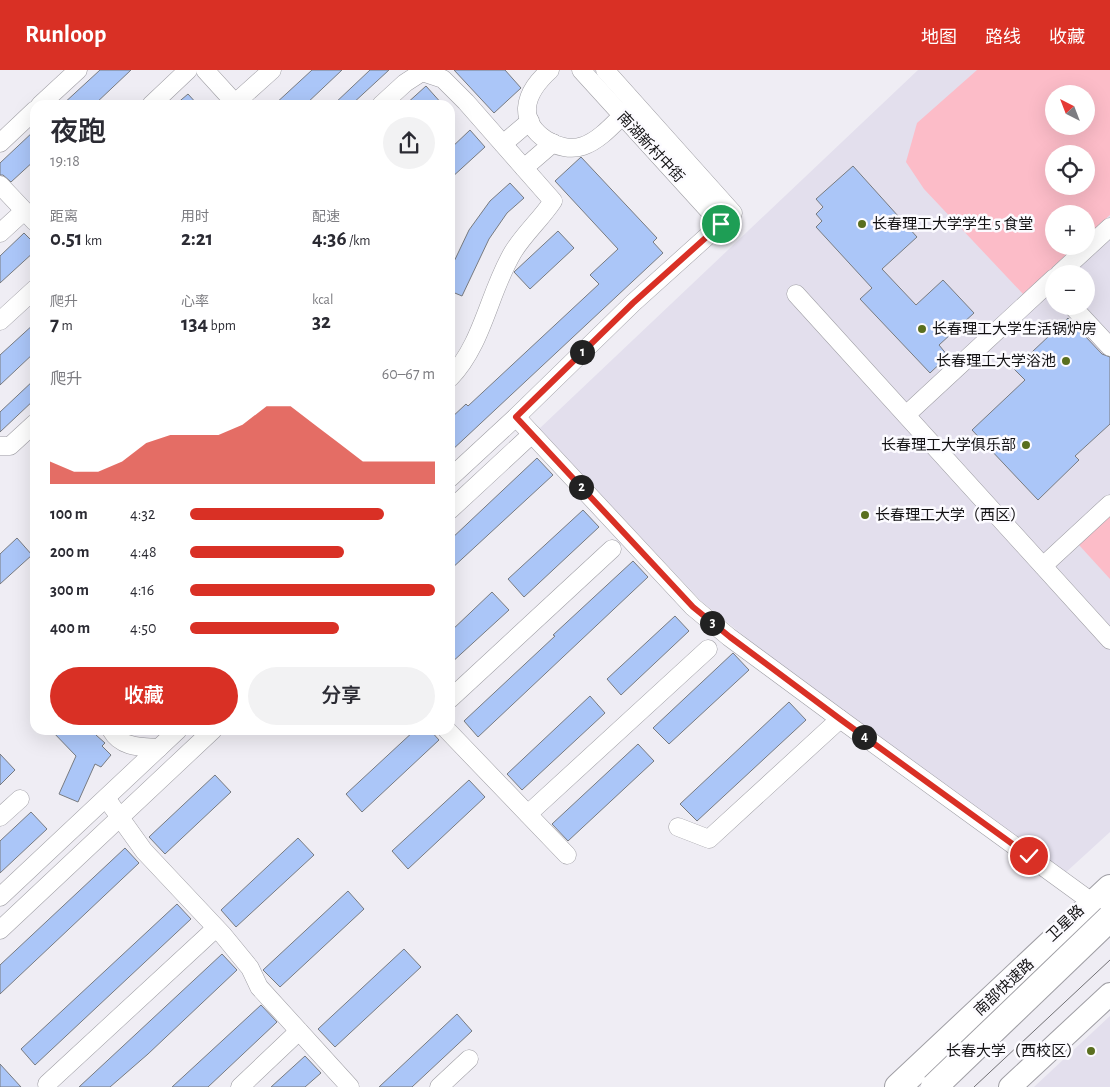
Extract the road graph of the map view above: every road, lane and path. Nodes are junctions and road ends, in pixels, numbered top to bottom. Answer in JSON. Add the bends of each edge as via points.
{"nodes":[{"id":1,"x":78,"y":70,"type":"edge"},
{"id":2,"x":188,"y":70,"type":"edge"},
{"id":3,"x":205,"y":70,"type":"edge"},
{"id":4,"x":272,"y":70,"type":"edge"},
{"id":5,"x":550,"y":70,"type":"edge"},
{"id":6,"x":581,"y":70,"type":"edge"},
{"id":7,"x":605,"y":70,"type":"edge"},
{"id":8,"x":45,"y":100,"type":"edge"},
{"id":9,"x":156,"y":100,"type":"edge"},
{"id":10,"x":231,"y":100,"type":"edge"},
{"id":11,"x":238,"y":100,"type":"edge"},
{"id":12,"x":386,"y":100,"type":"edge"},
{"id":13,"x":635,"y":103,"type":"junction"},
{"id":14,"x":30,"y":115,"type":"edge"},
{"id":15,"x":622,"y":116,"type":"junction"},
{"id":16,"x":530,"y":121,"type":"junction"},
{"id":17,"x":0,"y":142,"type":"edge"},
{"id":18,"x":552,"y":143,"type":"junction"},
{"id":19,"x":503,"y":144,"type":"junction"},
{"id":20,"x":524,"y":168,"type":"junction"},
{"id":21,"x":0,"y":185,"type":"edge"},
{"id":22,"x":30,"y":215,"type":"edge"},
{"id":23,"x":30,"y":217,"type":"edge"},
{"id":24,"x":727,"y":219,"type":"junction"},
{"id":25,"x":1110,"y":227,"type":"edge"},
{"id":26,"x":0,"y":234,"type":"edge"},
{"id":27,"x":1070,"y":265,"type":"edge"},
{"id":28,"x":1045,"y":288,"type":"edge"},
{"id":29,"x":30,"y":294,"type":"edge"},
{"id":30,"x":796,"y":294,"type":"dead end"},
{"id":31,"x":1080,"y":315,"type":"edge"},
{"id":32,"x":0,"y":321,"type":"edge"},
{"id":33,"x":1110,"y":347,"type":"edge"},
{"id":34,"x":455,"y":373,"type":"edge"},
{"id":35,"x":906,"y":415,"type":"junction"},
{"id":36,"x":516,"y":417,"type":"junction"},
{"id":37,"x":30,"y":428,"type":"edge"},
{"id":38,"x":532,"y":434,"type":"junction"},
{"id":39,"x":0,"y":446,"type":"edge"},
{"id":40,"x":455,"y":473,"type":"edge"},
{"id":41,"x":1110,"y":504,"type":"edge"},
{"id":42,"x":455,"y":505,"type":"edge"},
{"id":43,"x":612,"y":549,"type":"dead end"},
{"id":44,"x":1043,"y":566,"type":"junction"},
{"id":45,"x":1110,"y":640,"type":"edge"},
{"id":46,"x":708,"y":649,"type":"dead end"},
{"id":47,"x":455,"y":694,"type":"edge"},
{"id":48,"x":840,"y":719,"type":"junction"},
{"id":49,"x":115,"y":735,"type":"edge"},
{"id":50,"x":173,"y":735,"type":"edge"},
{"id":51,"x":209,"y":735,"type":"edge"},
{"id":52,"x":452,"y":735,"type":"edge"},
{"id":53,"x":159,"y":748,"type":"junction"},
{"id":54,"x":106,"y":798,"type":"junction"},
{"id":55,"x":20,"y":799,"type":"dead end"},
{"id":56,"x":528,"y":814,"type":"junction"},
{"id":57,"x":0,"y":817,"type":"edge"},
{"id":58,"x":119,"y":818,"type":"junction"},
{"id":59,"x":678,"y":828,"type":"dead end"},
{"id":60,"x":568,"y":855,"type":"dead end"},
{"id":61,"x":1110,"y":881,"type":"edge"},
{"id":62,"x":1099,"y":894,"type":"edge"},
{"id":63,"x":0,"y":898,"type":"edge"},
{"id":64,"x":1110,"y":918,"type":"edge"},
{"id":65,"x":1110,"y":926,"type":"edge"},
{"id":66,"x":216,"y":928,"type":"junction"},
{"id":67,"x":0,"y":930,"type":"edge"},
{"id":68,"x":1110,"y":994,"type":"edge"},
{"id":69,"x":299,"y":1031,"type":"junction"},
{"id":70,"x":469,"y":1059,"type":"dead end"},
{"id":71,"x":47,"y":1084,"type":"dead end"},
{"id":72,"x":240,"y":1087,"type":"edge"},
{"id":73,"x":350,"y":1087,"type":"edge"},
{"id":74,"x":439,"y":1087,"type":"edge"},
{"id":75,"x":887,"y":1087,"type":"edge"},
{"id":76,"x":898,"y":1087,"type":"edge"},
{"id":77,"x":934,"y":1087,"type":"edge"},
{"id":78,"x":1010,"y":1087,"type":"edge"}],
"edges":[{"from":1,"to":8,"type":"street"},
{"from":2,"to":9,"type":"street"},
{"from":3,"to":10,"type":"street"},
{"from":4,"to":11,"type":"street"},
{"from":5,"to":16,"type":"street","via":[[532,90],[527,111]]},
{"from":6,"to":15,"type":"street","name":"南湖新村中街"},
{"from":7,"to":13,"type":"street","name":"南湖新村中街"},
{"from":12,"to":19,"type":"street","via":[[422,72],[443,79]]},
{"from":13,"to":15,"type":"street"},
{"from":13,"to":24,"type":"street","name":"南湖新村中街"},
{"from":14,"to":17,"type":"street"},
{"from":15,"to":18,"type":"street","via":[[600,136],[582,146],[564,148]]},
{"from":15,"to":24,"type":"street","name":"南湖新村中街"},
{"from":16,"to":18,"type":"street"},
{"from":16,"to":19,"type":"street"},
{"from":18,"to":20,"type":"street"},
{"from":19,"to":20,"type":"street"},
{"from":20,"to":34,"type":"street","via":[[554,202],[513,252],[471,349]]},
{"from":21,"to":22,"type":"street"},
{"from":23,"to":26,"type":"street"},
{"from":24,"to":36,"type":"street","via":[[633,303]]},
{"from":25,"to":27,"type":"street"},
{"from":28,"to":35,"type":"street"},
{"from":29,"to":32,"type":"street"},
{"from":30,"to":35,"type":"street"},
{"from":31,"to":33,"type":"street"},
{"from":35,"to":44,"type":"street"},
{"from":36,"to":38,"type":"street"},
{"from":36,"to":40,"type":"street"},
{"from":37,"to":39,"type":"street","via":[[10,446]]},
{"from":38,"to":42,"type":"street"},
{"from":38,"to":48,"type":"street","via":[[693,607]]},
{"from":41,"to":44,"type":"street"},
{"from":43,"to":47,"type":"street"},
{"from":44,"to":45,"type":"street"},
{"from":46,"to":56,"type":"street"},
{"from":48,"to":59,"type":"street","via":[[709,840]]},
{"from":48,"to":62,"type":"street"},
{"from":49,"to":53,"type":"street","via":[[135,747]]},
{"from":50,"to":53,"type":"street"},
{"from":51,"to":58,"type":"street"},
{"from":52,"to":56,"type":"street"},
{"from":53,"to":54,"type":"street"},
{"from":54,"to":58,"type":"street"},
{"from":54,"to":63,"type":"street"},
{"from":55,"to":57,"type":"street"},
{"from":56,"to":60,"type":"street"},
{"from":58,"to":66,"type":"street","via":[[144,851]]},
{"from":58,"to":67,"type":"street"},
{"from":61,"to":62,"type":"main road","name":"卫星路"},
{"from":62,"to":75,"type":"main road","name":"卫星路"},
{"from":62,"to":76,"type":"highway","name":"南部快速路"},
{"from":64,"to":77,"type":"highway","name":"南部快速路","bridge":true},
{"from":65,"to":77,"type":"main road"},
{"from":66,"to":69,"type":"street","via":[[250,968],[259,987]]},
{"from":66,"to":71,"type":"street"},
{"from":68,"to":78,"type":"main road"},
{"from":69,"to":72,"type":"street"},
{"from":69,"to":73,"type":"street"},
{"from":70,"to":74,"type":"street"}]}
